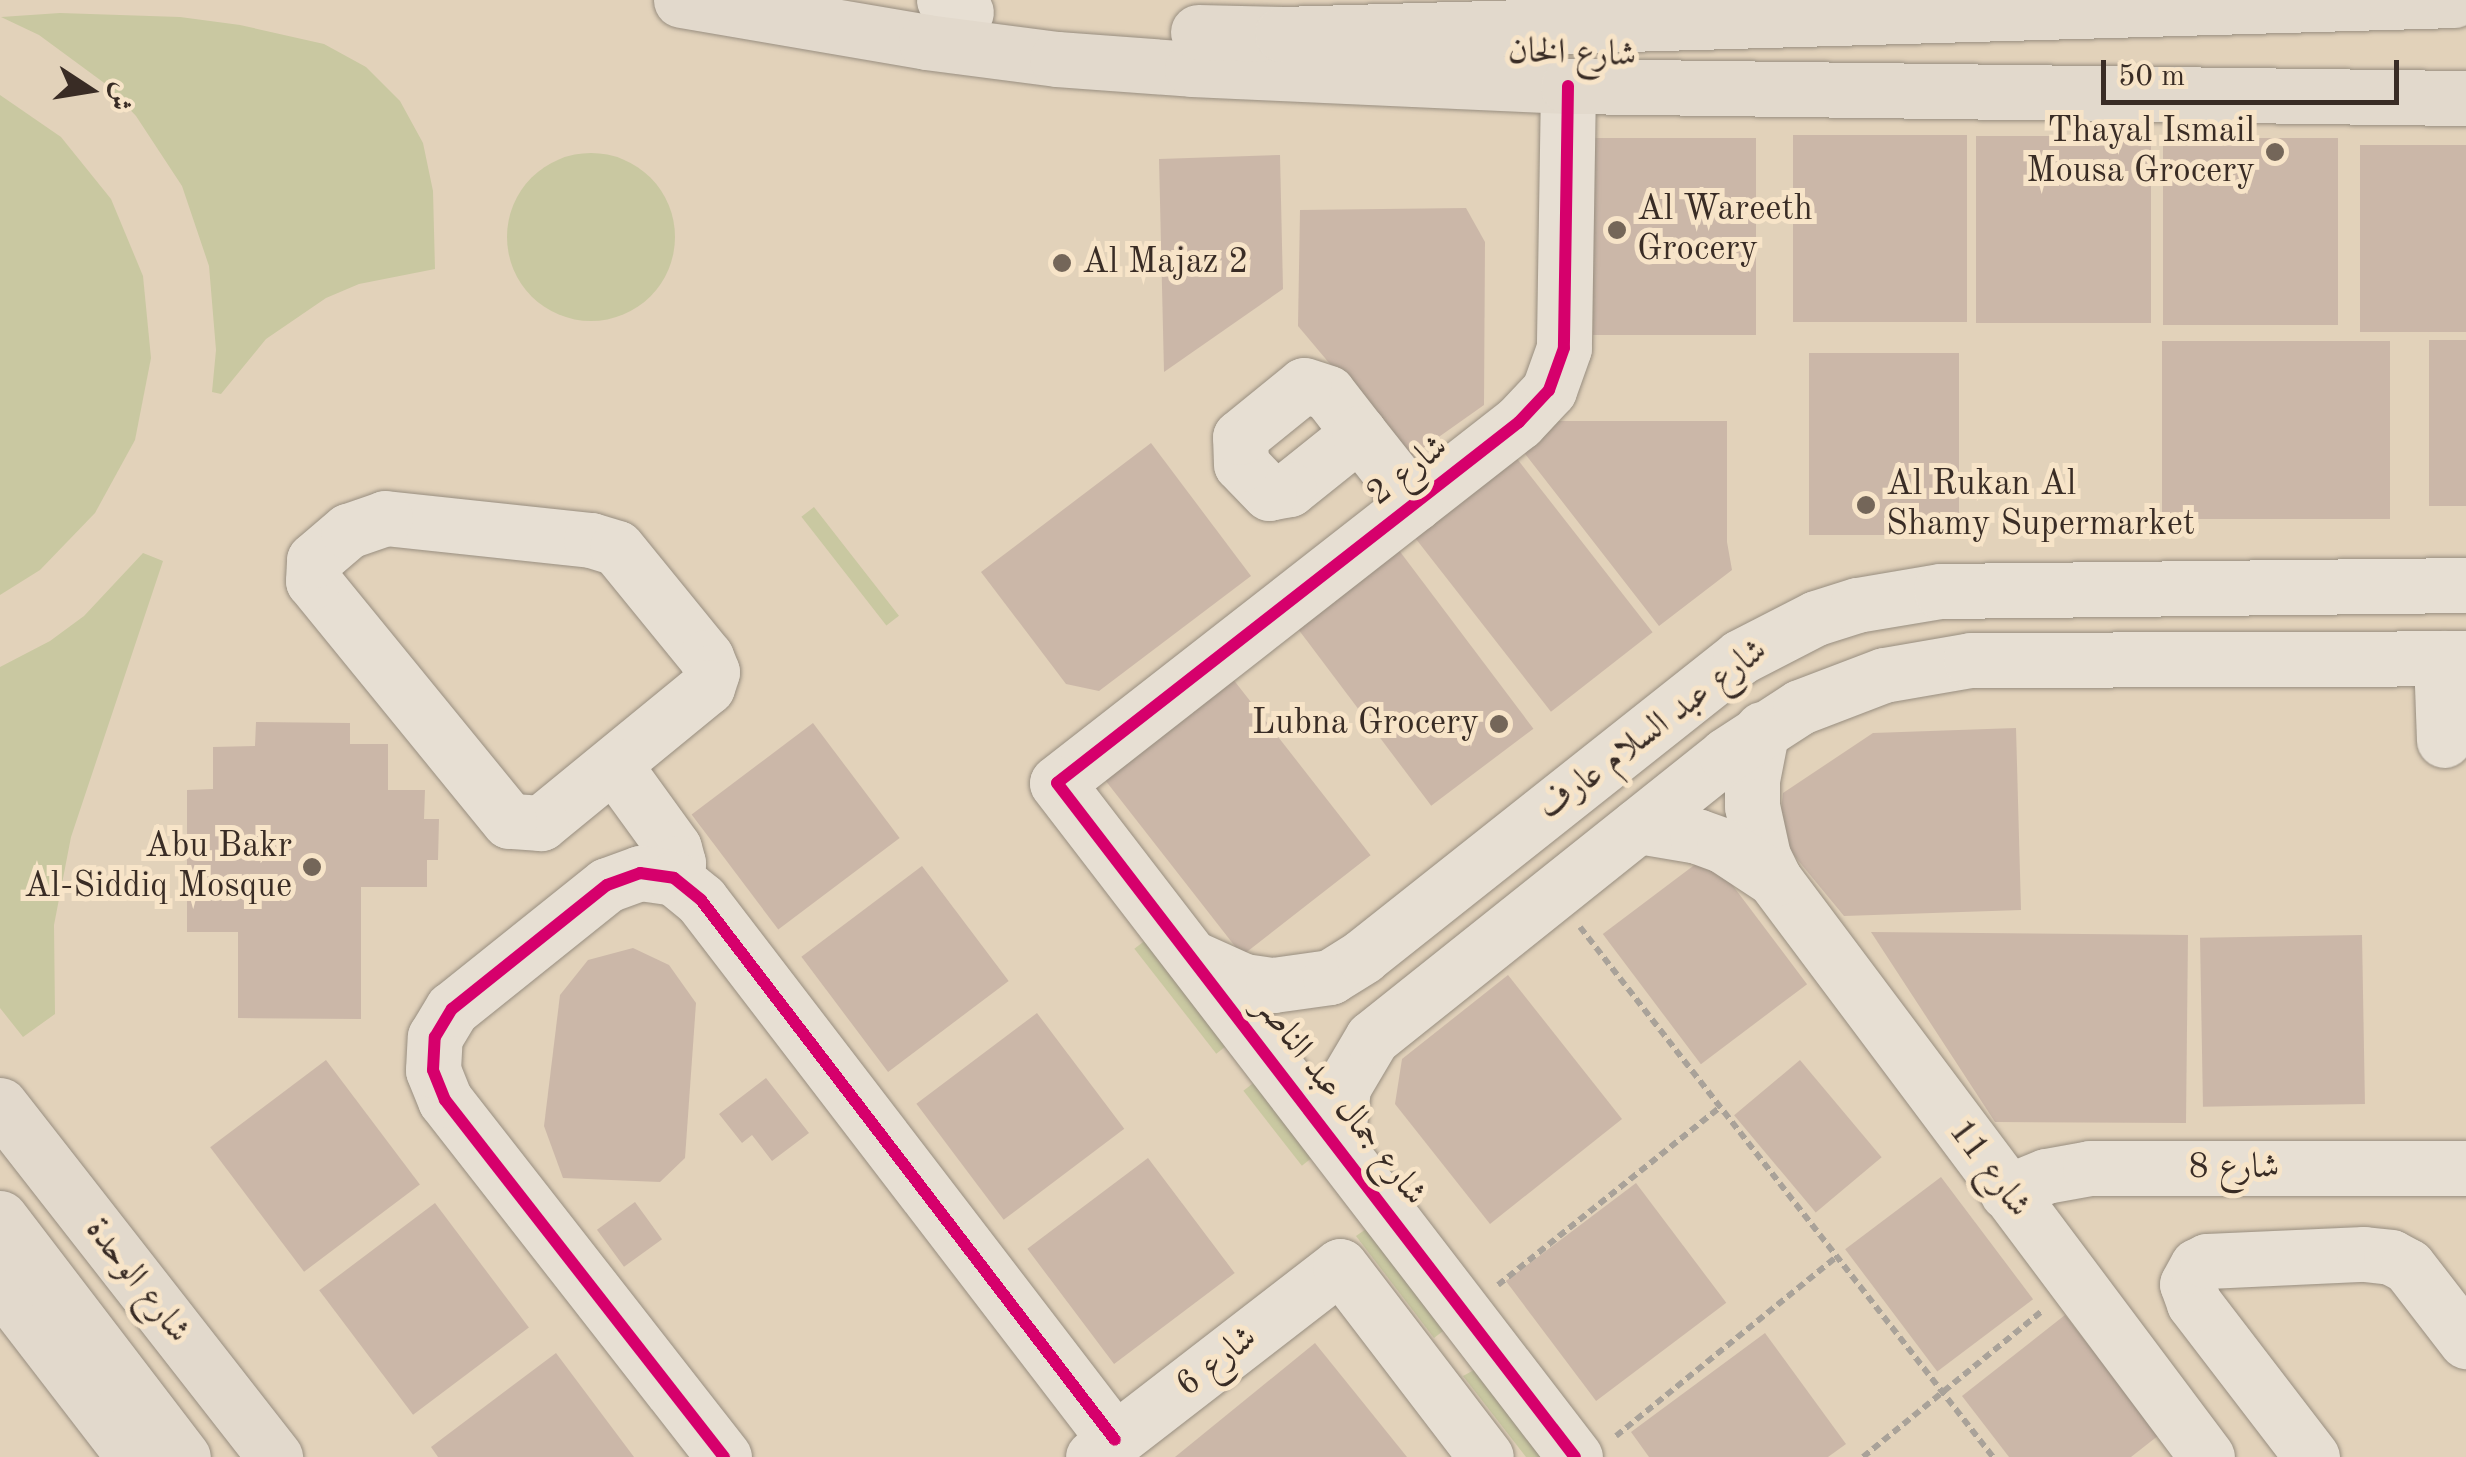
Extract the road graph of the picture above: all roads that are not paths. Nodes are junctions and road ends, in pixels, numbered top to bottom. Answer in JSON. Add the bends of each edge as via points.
{"nodes":[{"id":1,"x":681,"y":0,"type":"edge"},
{"id":2,"x":870,"y":0,"type":"edge"},
{"id":3,"x":2454,"y":0,"type":"edge"},
{"id":4,"x":955,"y":6,"type":"edge"},
{"id":5,"x":2116,"y":6,"type":"edge"},
{"id":6,"x":2015,"y":7,"type":"edge"},
{"id":7,"x":1686,"y":11,"type":"edge"},
{"id":8,"x":1282,"y":17,"type":"edge"},
{"id":9,"x":1568,"y":86,"type":"junction"},
{"id":10,"x":2466,"y":98,"type":"edge"},
{"id":11,"x":1359,"y":433,"type":"dead end"},
{"id":12,"x":1415,"y":504,"type":"junction"},
{"id":13,"x":2466,"y":585,"type":"edge"},
{"id":14,"x":2339,"y":586,"type":"junction"},
{"id":15,"x":2454,"y":658,"type":"edge"},
{"id":16,"x":2180,"y":660,"type":"junction"},
{"id":17,"x":1762,"y":729,"type":"junction"},
{"id":18,"x":2444,"y":740,"type":"dead end"},
{"id":19,"x":1622,"y":750,"type":"junction"},
{"id":20,"x":614,"y":765,"type":"junction"},
{"id":21,"x":1057,"y":783,"type":"joint"},
{"id":22,"x":1638,"y":826,"type":"junction"},
{"id":23,"x":674,"y":878,"type":"junction"},
{"id":24,"x":1774,"y":879,"type":"junction"},
{"id":25,"x":1507,"y":932,"type":"junction"},
{"id":26,"x":1191,"y":957,"type":"junction"},
{"id":27,"x":0,"y":1105,"type":"edge"},
{"id":28,"x":1336,"y":1146,"type":"junction"},
{"id":29,"x":2465,"y":1171,"type":"edge"},
{"id":30,"x":2007,"y":1192,"type":"junction"},
{"id":31,"x":0,"y":1218,"type":"edge"},
{"id":32,"x":0,"y":1283,"type":"edge"},
{"id":33,"x":2466,"y":1341,"type":"edge"},
{"id":34,"x":1104,"y":1448,"type":"edge"},
{"id":35,"x":1590,"y":1451,"type":"edge"},
{"id":36,"x":134,"y":1457,"type":"edge"},
{"id":37,"x":182,"y":1457,"type":"edge"},
{"id":38,"x":274,"y":1457,"type":"edge"},
{"id":39,"x":724,"y":1457,"type":"edge"},
{"id":40,"x":1486,"y":1457,"type":"edge"},
{"id":41,"x":2207,"y":1457,"type":"edge"},
{"id":42,"x":2312,"y":1457,"type":"edge"}],
"edges":[{"from":1,"to":9,"type":"main road","name":"شارع الخان","via":[[1057,60]]},
{"from":2,"to":4,"type":"main road","name":"شارع الخان"},
{"from":3,"to":5,"type":"main road","name":"شارع الخان"},
{"from":4,"to":8,"type":"main road","name":"شارع الخان","via":[[1060,23]]},
{"from":5,"to":6,"type":"main road","name":"شارع الخان"},
{"from":6,"to":7,"type":"main road","name":"شارع الخان"},
{"from":7,"to":8,"type":"main road","name":"شارع الخان"},
{"from":9,"to":10,"type":"main road","name":"شارع الخان"},
{"from":9,"to":12,"type":"street","name":"شارع 2","via":[[1566,326],[1558,370],[1536,408]]},
{"from":11,"to":12,"type":"street"},
{"from":12,"to":21,"type":"street","name":"شارع 2"},
{"from":13,"to":14,"type":"street","name":"شارع عبد السلام عارف"},
{"from":14,"to":16,"type":"street","via":[[2292,611],[2179,624],[2167,638]]},
{"from":14,"to":19,"type":"street","name":"شارع عبد السلام عارف","via":[[1941,592],[1856,605],[1740,658]]},
{"from":15,"to":16,"type":"street","name":"شارع عبد السلام عارف"},
{"from":15,"to":18,"type":"street"},
{"from":16,"to":17,"type":"street","name":"شارع عبد السلام عارف","via":[[1927,666],[1841,690]]},
{"from":17,"to":22,"type":"street","name":"شارع عبد السلام عارف"},
{"from":17,"to":24,"type":"street","name":"شارع 11","via":[[1752,806]]},
{"from":19,"to":25,"type":"street","via":[[1598,799],[1484,896],[1487,926]]},
{"from":19,"to":26,"type":"street","name":"شارع عبد السلام عارف","via":[[1330,976],[1273,985],[1216,972]]},
{"from":20,"to":20,"type":"street","via":[[702,694],[712,672],[616,548],[385,518],[348,530],[314,560],[317,588],[508,821],[541,823]]},
{"from":20,"to":23,"type":"street","via":[[674,848]]},
{"from":21,"to":26,"type":"street","name":"شارع جمال عبد الناصر"},
{"from":22,"to":24,"type":"street","name":"شارع 11","via":[[1710,841]]},
{"from":22,"to":25,"type":"street","name":"شارع عبد السلام عارف"},
{"from":23,"to":34,"type":"street","via":[[701,900]]},
{"from":23,"to":39,"type":"street","via":[[622,876],[592,896],[452,1009],[435,1037],[433,1070],[445,1100]]},
{"from":24,"to":30,"type":"street","name":"شارع 11"},
{"from":25,"to":28,"type":"street","name":"شارع عبد السلام عارف","via":[[1372,1038],[1343,1087]]},
{"from":26,"to":28,"type":"street","name":"شارع جمال عبد الناصر"},
{"from":27,"to":38,"type":"main road","name":"شارع الوحدة"},
{"from":28,"to":35,"type":"street","name":"شارع جمال عبد الناصر","via":[[1464,1312]]},
{"from":29,"to":30,"type":"street","name":"شارع 8","via":[[2090,1168]]},
{"from":30,"to":41,"type":"street","name":"شارع 11"},
{"from":31,"to":37,"type":"main road","name":"شارع الوحدة"},
{"from":32,"to":36,"type":"main road"},
{"from":33,"to":42,"type":"street","via":[[2408,1266],[2391,1258],[2216,1260],[2197,1266],[2187,1284],[2194,1304]]},
{"from":34,"to":40,"type":"street","name":"شارع 6","via":[[1340,1266]]}]}
